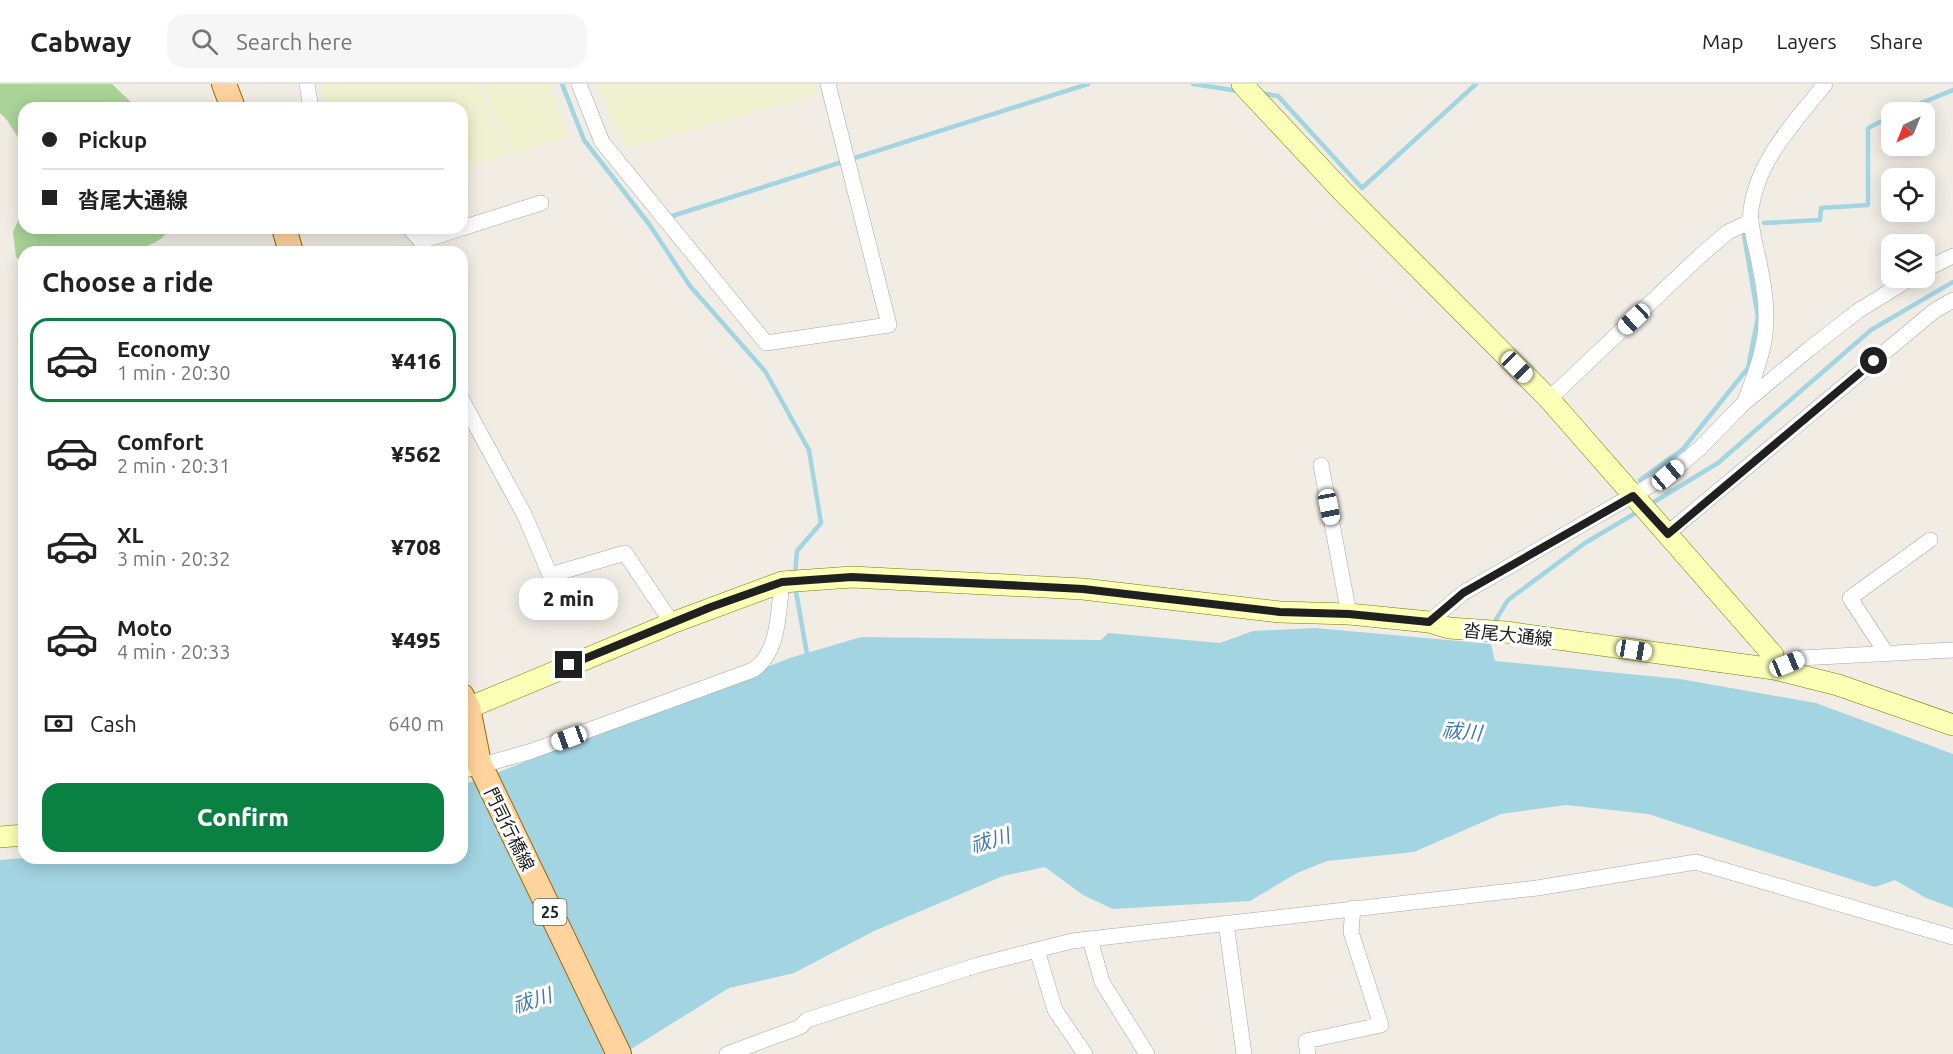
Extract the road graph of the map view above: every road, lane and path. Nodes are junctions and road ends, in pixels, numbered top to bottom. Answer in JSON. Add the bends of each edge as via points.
{"nodes":[{"id":1,"x":224,"y":84,"type":"edge"},
{"id":2,"x":307,"y":84,"type":"edge"},
{"id":3,"x":579,"y":84,"type":"edge"},
{"id":4,"x":828,"y":84,"type":"edge"},
{"id":5,"x":1242,"y":84,"type":"edge"},
{"id":6,"x":1825,"y":84,"type":"edge"},
{"id":7,"x":1256,"y":93,"type":"edge"},
{"id":8,"x":231,"y":102,"type":"edge"},
{"id":9,"x":310,"y":102,"type":"edge"},
{"id":10,"x":541,"y":203,"type":"dead end"},
{"id":11,"x":1751,"y":221,"type":"junction"},
{"id":12,"x":468,"y":226,"type":"edge"},
{"id":13,"x":414,"y":234,"type":"edge"},
{"id":14,"x":449,"y":234,"type":"edge"},
{"id":15,"x":423,"y":246,"type":"edge"},
{"id":16,"x":1953,"y":256,"type":"edge"},
{"id":17,"x":1935,"y":265,"type":"edge"},
{"id":18,"x":1895,"y":288,"type":"edge"},
{"id":19,"x":1953,"y":300,"type":"edge"},
{"id":20,"x":1549,"y":399,"type":"junction"},
{"id":21,"x":1744,"y":404,"type":"junction"},
{"id":22,"x":468,"y":411,"type":"edge"},
{"id":23,"x":1321,"y":465,"type":"dead end"},
{"id":24,"x":1636,"y":499,"type":"junction"},
{"id":25,"x":1666,"y":531,"type":"junction"},
{"id":26,"x":1930,"y":540,"type":"dead end"},
{"id":27,"x":782,"y":582,"type":"junction"},
{"id":28,"x":1349,"y":614,"type":"junction"},
{"id":29,"x":1429,"y":622,"type":"junction"},
{"id":30,"x":672,"y":623,"type":"junction"},
{"id":31,"x":1953,"y":650,"type":"edge"},
{"id":32,"x":1886,"y":653,"type":"junction"},
{"id":33,"x":1774,"y":669,"type":"junction"},
{"id":34,"x":468,"y":701,"type":"edge"},
{"id":35,"x":468,"y":724,"type":"edge"},
{"id":36,"x":1953,"y":725,"type":"edge"},
{"id":37,"x":474,"y":767,"type":"edge"},
{"id":38,"x":18,"y":836,"type":"edge"},
{"id":39,"x":0,"y":837,"type":"edge"},
{"id":40,"x":1353,"y":909,"type":"junction"},
{"id":41,"x":1226,"y":923,"type":"junction"},
{"id":42,"x":1953,"y":937,"type":"edge"},
{"id":43,"x":1090,"y":939,"type":"junction"},
{"id":44,"x":1037,"y":950,"type":"junction"},
{"id":45,"x":619,"y":1054,"type":"edge"},
{"id":46,"x":727,"y":1054,"type":"edge"},
{"id":47,"x":1085,"y":1054,"type":"edge"},
{"id":48,"x":1148,"y":1054,"type":"edge"},
{"id":49,"x":1244,"y":1054,"type":"edge"},
{"id":50,"x":1308,"y":1054,"type":"edge"}],
"edges":[{"from":1,"to":8,"type":"main road"},
{"from":2,"to":9,"type":"street"},
{"from":3,"to":4,"type":"street","via":[[602,142],[766,343],[889,325]]},
{"from":5,"to":7,"type":"main road"},
{"from":6,"to":11,"type":"street","via":[[1766,161],[1754,196]]},
{"from":7,"to":20,"type":"main road"},
{"from":10,"to":12,"type":"street"},
{"from":11,"to":20,"type":"street","via":[[1728,232],[1702,254]]},
{"from":11,"to":21,"type":"street","via":[[1768,322],[1760,363]]},
{"from":13,"to":15,"type":"street"},
{"from":14,"to":15,"type":"street"},
{"from":16,"to":17,"type":"street"},
{"from":18,"to":21,"type":"street","via":[[1858,311]]},
{"from":19,"to":25,"type":"street","via":[[1934,311]]},
{"from":20,"to":24,"type":"main road"},
{"from":21,"to":24,"type":"street","via":[[1700,448]]},
{"from":22,"to":30,"type":"street","via":[[525,516],[550,575],[625,553]]},
{"from":23,"to":28,"type":"street"},
{"from":24,"to":25,"type":"main road"},
{"from":24,"to":29,"type":"street","via":[[1463,593]]},
{"from":25,"to":33,"type":"main road","via":[[1773,655]]},
{"from":26,"to":32,"type":"street","via":[[1850,598]]},
{"from":27,"to":28,"type":"main road","name":"沓尾大通線","via":[[852,577],[1060,588],[1280,612]]},
{"from":27,"to":30,"type":"main road","name":"沓尾大通線"},
{"from":27,"to":37,"type":"street","via":[[774,639],[768,657],[753,670],[529,752]]},
{"from":28,"to":29,"type":"main road","name":"沓尾大通線"},
{"from":29,"to":33,"type":"main road","name":"沓尾大通線","via":[[1449,628],[1506,632]]},
{"from":30,"to":34,"type":"main road","name":"沓尾大通線"},
{"from":31,"to":32,"type":"street"},
{"from":32,"to":33,"type":"street","via":[[1800,658]]},
{"from":33,"to":36,"type":"main road","name":"沓尾大通線","via":[[1838,685]]},
{"from":35,"to":37,"type":"main road","name":"門司行橋線","number":"25"},
{"from":37,"to":45,"type":"main road","name":"門司行橋線","number":"25"},
{"from":38,"to":39,"type":"main road"},
{"from":40,"to":41,"type":"street"},
{"from":40,"to":42,"type":"street","via":[[1537,888],[1696,862]]},
{"from":40,"to":50,"type":"street","via":[[1351,932],[1381,1025],[1306,1041]]},
{"from":41,"to":43,"type":"street"},
{"from":41,"to":49,"type":"street"},
{"from":43,"to":44,"type":"street"},
{"from":43,"to":48,"type":"street","via":[[1102,982]]},
{"from":44,"to":46,"type":"street","via":[[807,1020]]},
{"from":44,"to":47,"type":"street","via":[[1055,1010]]}]}
